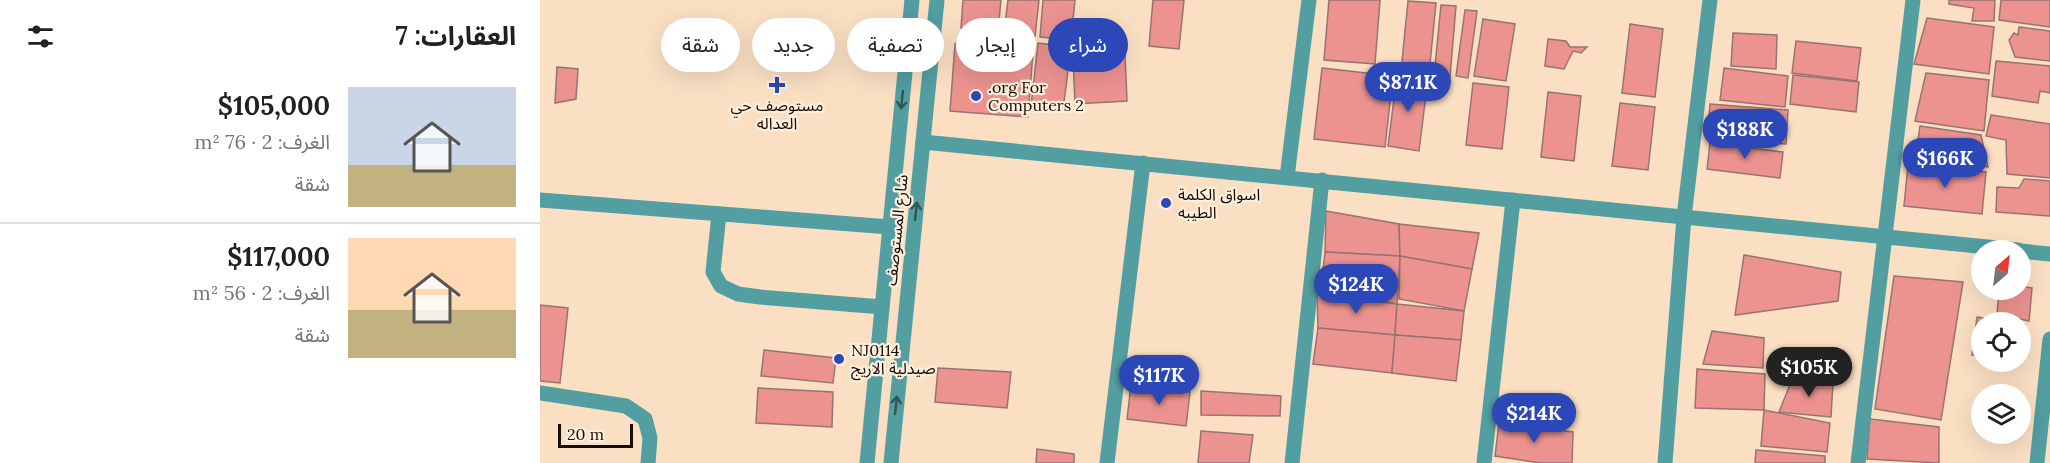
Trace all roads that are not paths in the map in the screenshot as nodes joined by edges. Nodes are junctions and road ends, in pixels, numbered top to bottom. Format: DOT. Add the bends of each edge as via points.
graph roads {
  1 [pos="912,0"];
  2 [pos="937,0"];
  3 [pos="1309,0"];
  4 [pos="1696,0"];
  5 [pos="1710,0"];
  6 [pos="1913,0"];
  7 [pos="923,142"];
  8 [pos="1143,163"];
  9 [pos="1287,177"];
  10 [pos="1322,180"];
  11 [pos="540,200"];
  12 [pos="1513,200"];
  13 [pos="719,214"];
  14 [pos="1684,217"];
  15 [pos="890,227"];
  16 [pos="1885,237"];
  17 [pos="1971,246"];
  18 [pos="2031,252"];
  19 [pos="2050,254"];
  20 [pos="882,307"];
  21 [pos="2050,339"];
  22 [pos="540,393"];
  23 [pos="648,463"];
  24 [pos="867,463"];
  25 [pos="891,463"];
  26 [pos="1107,463"];
  27 [pos="1292,463"];
  28 [pos="1484,463"];
  29 [pos="1665,463"];
  30 [pos="1858,463"];
  31 [pos="2037,463"];
  1 -- 15 [label="street, شارع المستوصف, one-way"];
  2 -- 7 [label="street, شارع المستوصف"];
  3 -- 9 [label="street"];
  4 -- 5 [label="street"];
  5 -- 14 [label="street"];
  6 -- 16 [label="street"];
  7 -- 8 [label="street"];
  25 -- 7 [label="street, شارع المستوصف, one-way"];
  8 -- 9 [label="street"];
  8 -- 26 [label="street"];
  9 -- 10 [label="street"];
  10 -- 12 [label="street"];
  10 -- 27 [label="street"];
  11 -- 13 [label="street"];
  12 -- 14 [label="street"];
  12 -- 28 [label="street"];
  13 -- 15 [label="street"];
  13 -- 20 [label="street" via="713,272 721,285 738,294"];
  14 -- 16 [label="street"];
  14 -- 29 [label="street"];
  15 -- 20 [label="street, شارع المستوصف"];
  16 -- 17 [label="street"];
  16 -- 30 [label="street"];
  18 -- 19 [label="street"];
  20 -- 24 [label="street, شارع المستوصف"];
  21 -- 31 [label="street"];
  22 -- 23 [label="street" via="626,406 645,419 650,438"];
}
